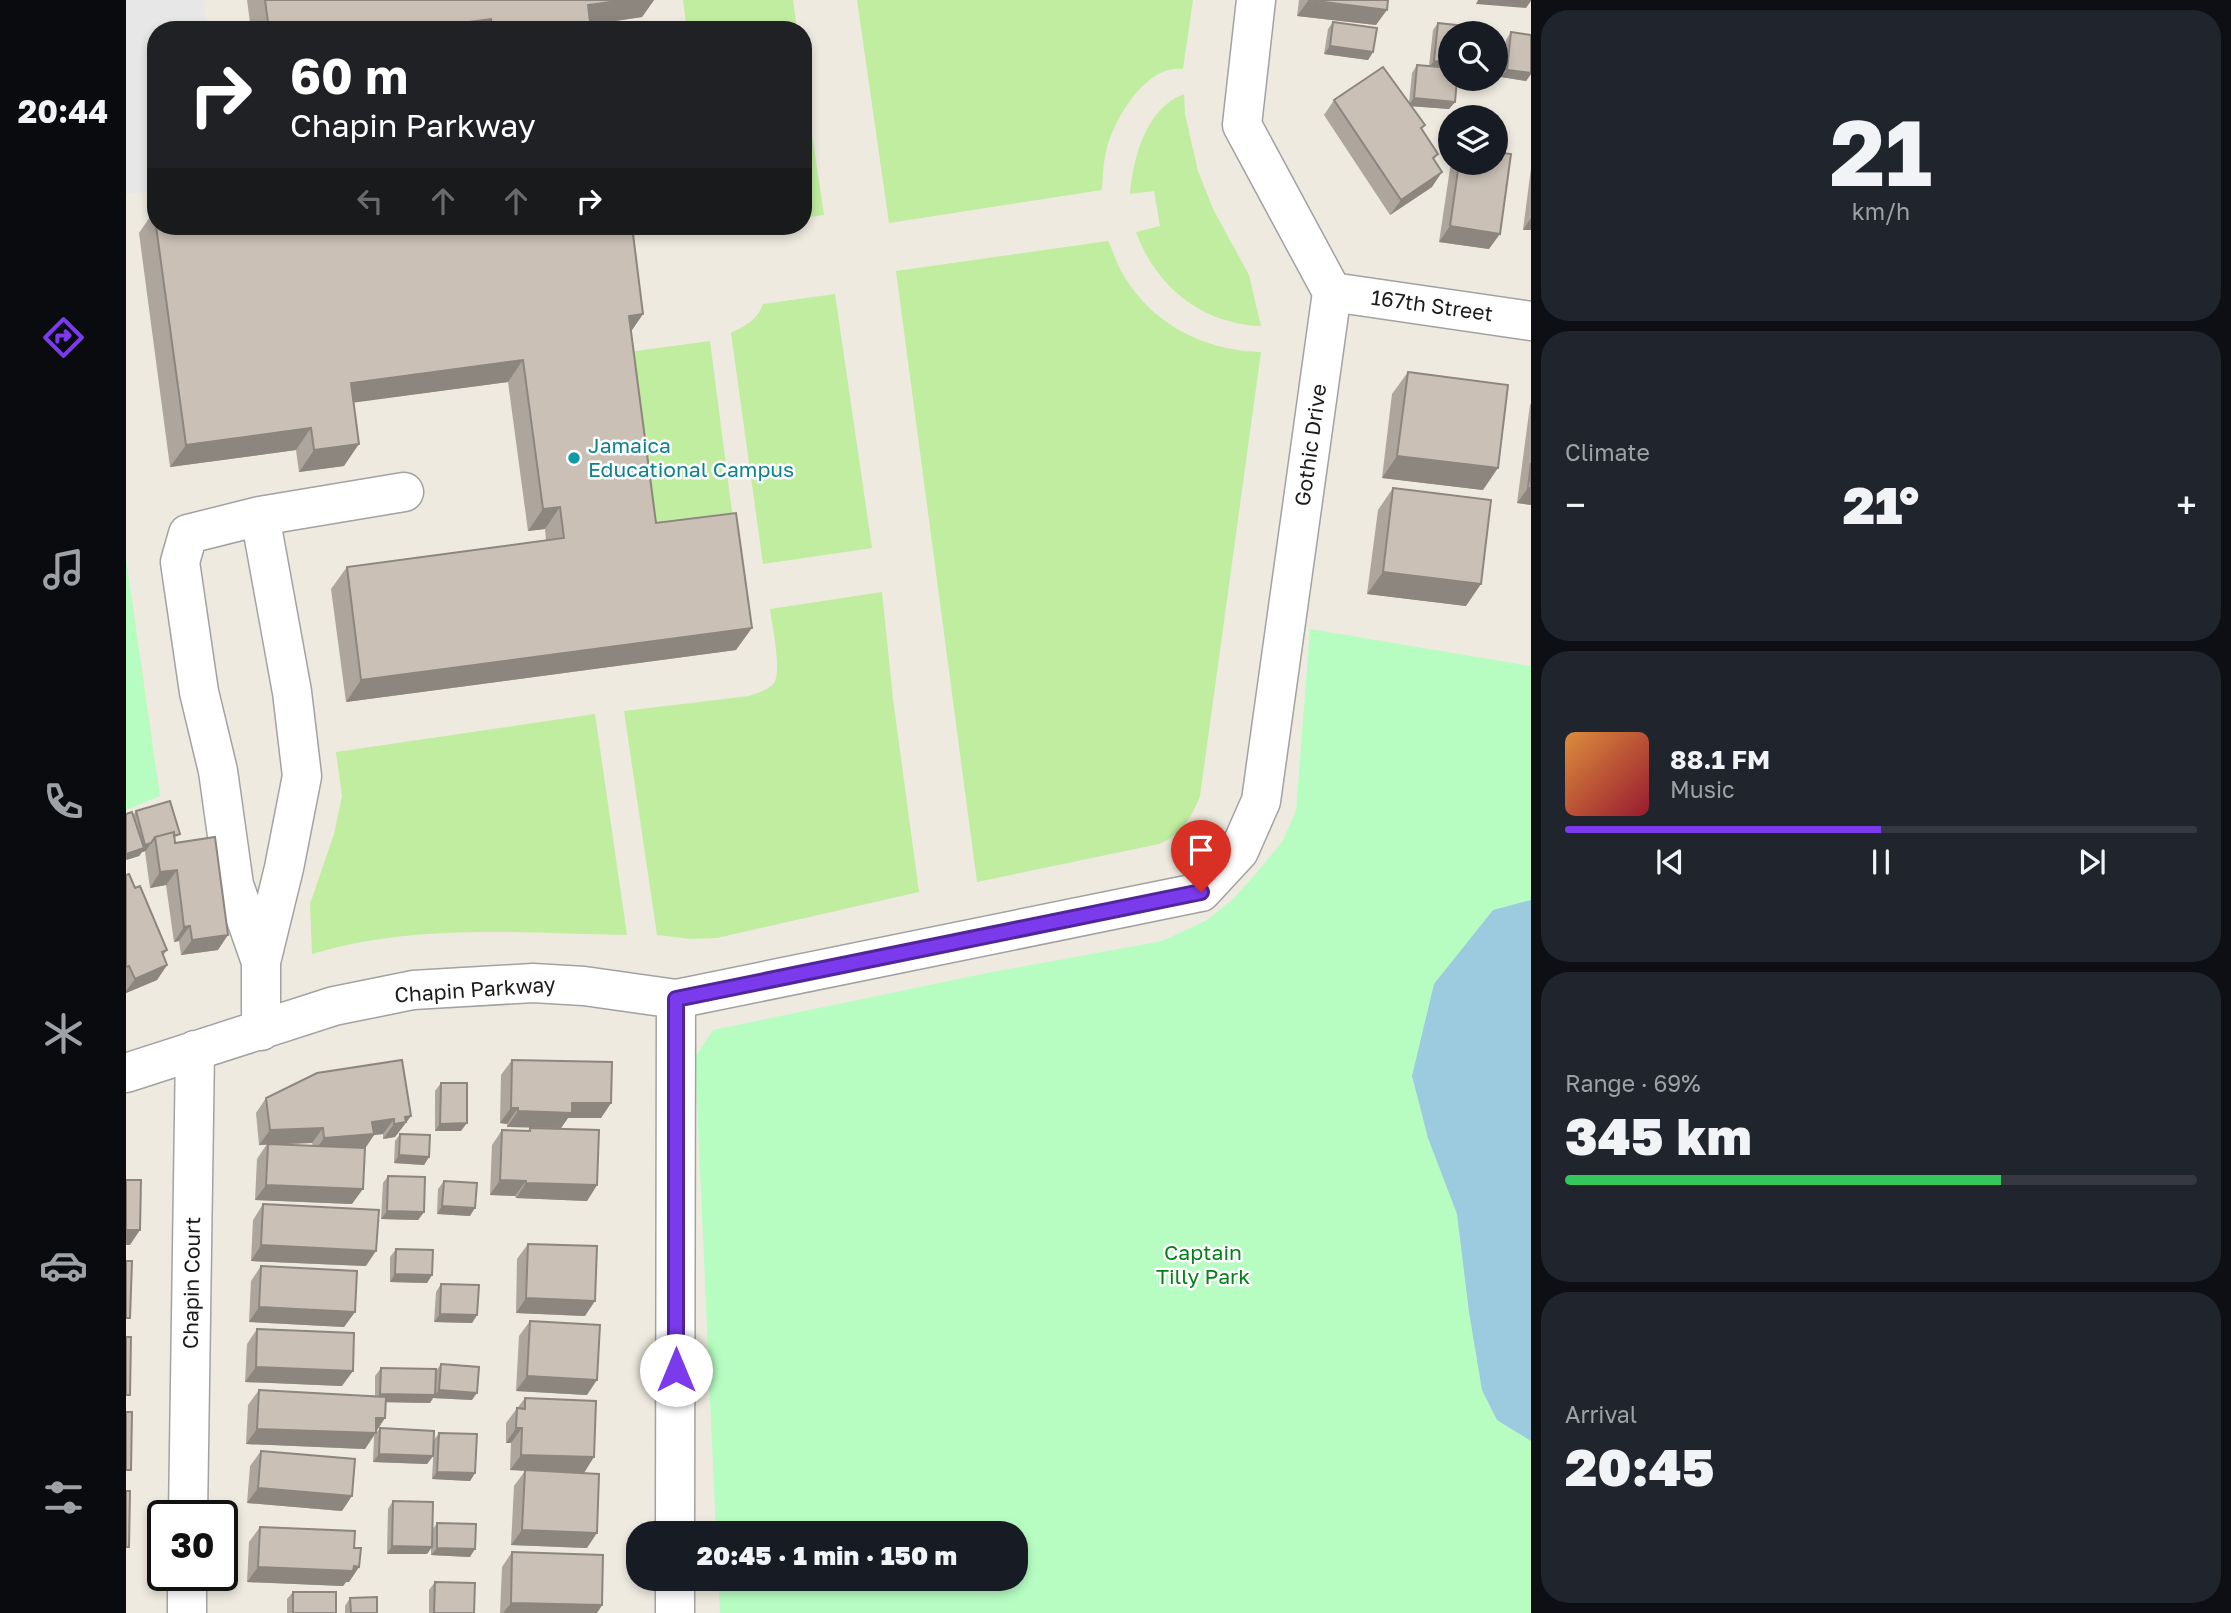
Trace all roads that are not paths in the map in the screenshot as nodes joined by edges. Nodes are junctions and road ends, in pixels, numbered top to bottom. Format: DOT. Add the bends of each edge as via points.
graph roads {
  1 [pos="1256,0"];
  2 [pos="1332,292"];
  3 [pos="1531,321"];
  4 [pos="404,492"];
  5 [pos="260,516"];
  6 [pos="1201,892"];
  7 [pos="261,962"];
  8 [pos="676,999"];
  9 [pos="261,1031"];
  10 [pos="195,1050"];
  11 [pos="126,1073"];
  12 [pos="188,1500"];
  13 [pos="676,1521"];
  14 [pos="187,1591"];
  15 [pos="676,1591"];
  16 [pos="187,1613"];
  17 [pos="676,1613"];
  1 -- 2 [label="street" via="1242,125"];
  2 -- 3 [label="street, 167th Street"];
  2 -- 6 [label="street, Gothic Drive" via="1261,801 1239,851"];
  4 -- 5 [label="street"];
  5 -- 7 [label="street" via="292,692 302,776"];
  5 -- 7 [label="street" via="187,534 180,562 234,885"];
  6 -- 8 [label="street, Chapin Parkway"];
  7 -- 9 [label="street"];
  8 -- 9 [label="street, Chapin Parkway" via="533,982 413,990 334,1006"];
  8 -- 13 [label="street"];
  9 -- 10 [label="street, Chapin Parkway"];
  10 -- 11 [label="street, Chapin Parkway"];
  10 -- 12 [label="street, Chapin Court"];
  14 -- 16 [label="street"];
  15 -- 17 [label="street"];
}
